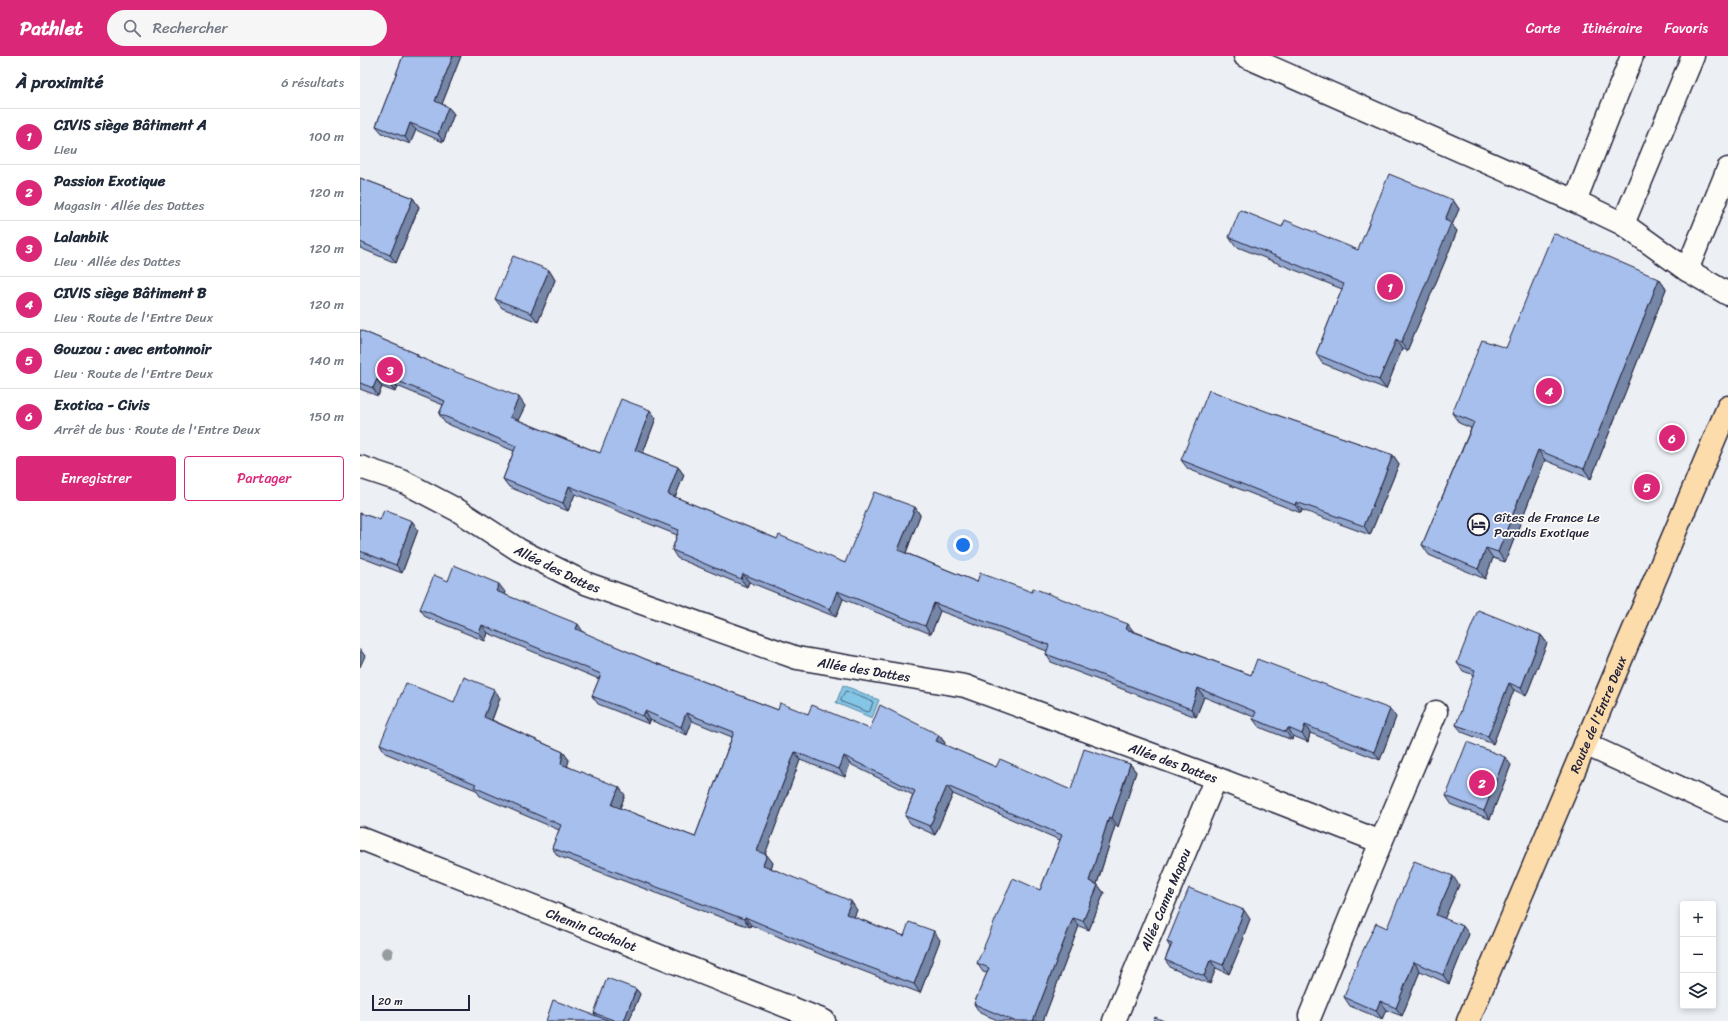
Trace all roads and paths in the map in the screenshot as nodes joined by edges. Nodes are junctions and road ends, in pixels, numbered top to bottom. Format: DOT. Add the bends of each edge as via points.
graph roads {
  1 [pos="1246,56"];
  2 [pos="1632,56"];
  3 [pos="1693,56"];
  4 [pos="1728,169"];
  5 [pos="1575,201"];
  6 [pos="1623,224"];
  7 [pos="1687,270"];
  8 [pos="1728,294"];
  9 [pos="1728,407"];
  10 [pos="360,467"];
  11 [pos="1436,712"];
  12 [pos="1585,744"];
  13 [pos="1216,778"];
  14 [pos="1728,810"];
  15 [pos="360,838"];
  16 [pos="1381,842"];
  17 [pos="1310,1016"];
  18 [pos="824,1021"];
  19 [pos="1114,1021"];
  20 [pos="1468,1021"];
  1 -- 5 [label="street"];
  2 -- 5 [label="street"];
  3 -- 6 [label="street"];
  4 -- 7 [label="street"];
  5 -- 6 [label="street"];
  6 -- 7 [label="street"];
  7 -- 8 [label="street"];
  9 -- 12 [label="main road, Route de l'Entre Deux"];
  10 -- 13 [label="street, Allée des Dattes" via="402,481 459,511 519,550 585,583 797,658 966,686"];
  11 -- 16 [label="street"];
  12 -- 14 [label="street"];
  12 -- 20 [label="main road, Route de l'Entre Deux"];
  13 -- 16 [label="street, Allée des Dattes"];
  13 -- 19 [label="street, Allée Canne Mapou"];
  15 -- 18 [label="street, Chemin Cachalot"];
  16 -- 17 [label="street"];
}
